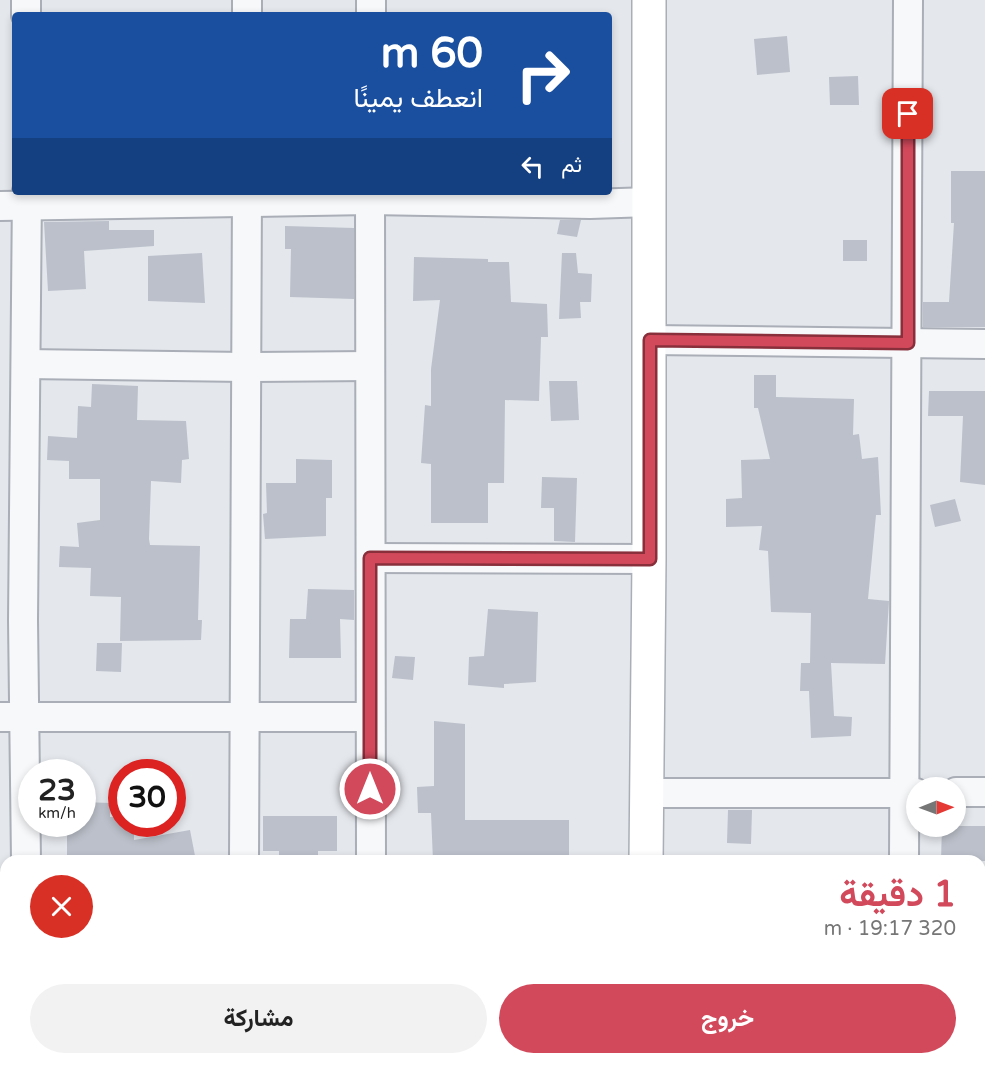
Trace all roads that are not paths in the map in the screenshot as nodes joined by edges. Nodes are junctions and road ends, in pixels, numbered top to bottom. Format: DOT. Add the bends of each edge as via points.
graph roads {
  1 [pos="649,0"];
  2 [pos="908,0"];
  3 [pos="370,196"];
  4 [pos="247,197"];
  5 [pos="18,201"];
  6 [pos="650,202"];
  7 [pos="650,340"];
  8 [pos="908,343"];
  9 [pos="985,344"];
  10 [pos="26,363"];
  11 [pos="370,366"];
  12 [pos="245,367"];
  13 [pos="13,438"];
  14 [pos="370,558"];
  15 [pos="650,559"];
  16 [pos="13,717"];
  17 [pos="244,717"];
  18 [pos="370,717"];
  19 [pos="910,777"];
  20 [pos="966,792"];
  21 [pos="985,792"];
  22 [pos="646,793"];
  23 [pos="906,793"];
  24 [pos="906,837"];
  25 [pos="25,855"];
  26 [pos="244,855"];
  27 [pos="371,855"];
  28 [pos="646,855"];
  29 [pos="905,855"];
  1 -- 6 [label="main road"];
  2 -- 8 [label="street"];
  3 -- 4 [label="street"];
  3 -- 6 [label="street" via="590,204"];
  3 -- 11 [label="street"];
  4 -- 5 [label="street"];
  4 -- 12 [label="street"];
  5 -- 10 [label="street"];
  6 -- 7 [label="main road"];
  7 -- 8 [label="street"];
  7 -- 15 [label="main road"];
  8 -- 9 [label="street"];
  8 -- 19 [label="street"];
  10 -- 12 [label="street"];
  10 -- 13 [label="street"];
  11 -- 12 [label="street"];
  11 -- 14 [label="street"];
  12 -- 17 [label="street"];
  13 -- 16 [label="street" via="23,620"];
  14 -- 15 [label="street"];
  14 -- 18 [label="street"];
  15 -- 22 [label="main road"];
  16 -- 17 [label="street"];
  16 -- 25 [label="street"];
  17 -- 18 [label="street"];
  17 -- 26 [label="street"];
  18 -- 27 [label="street"];
  20 -- 21 [label="street"];
  22 -- 23 [label="street"];
  22 -- 28 [label="main road"];
  24 -- 29 [label="street"];
}
